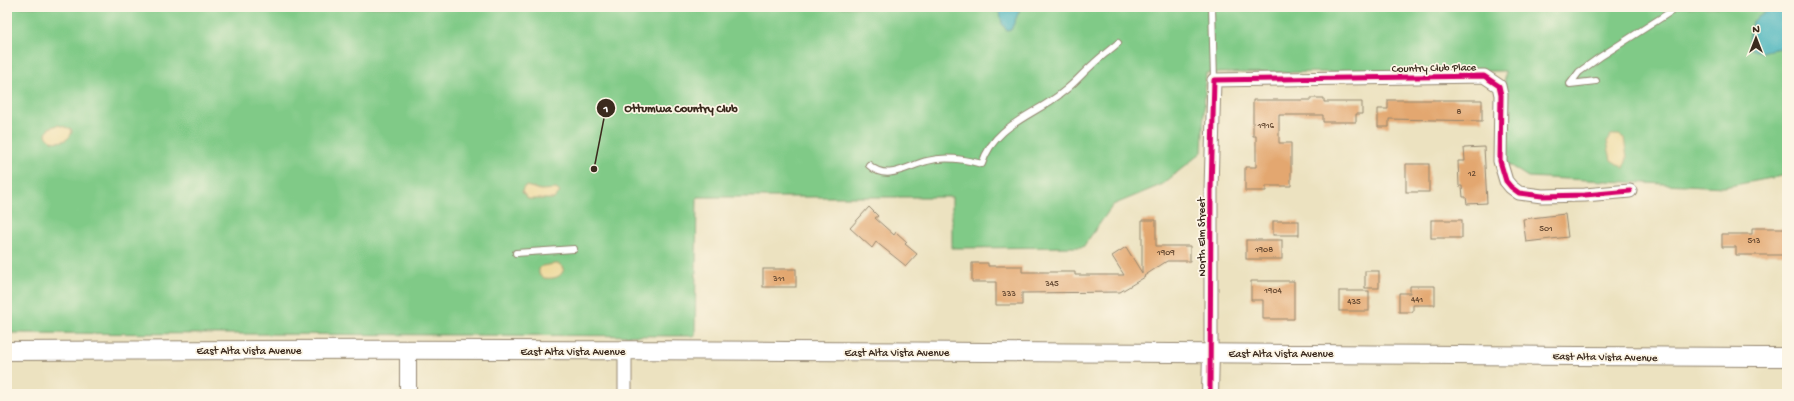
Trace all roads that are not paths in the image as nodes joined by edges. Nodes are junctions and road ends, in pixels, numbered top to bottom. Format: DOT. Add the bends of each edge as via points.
graph roads {
  1 [pos="1212,7"];
  2 [pos="1678,7"];
  3 [pos="1118,43"];
  4 [pos="1214,80"];
  5 [pos="1596,81"];
  6 [pos="869,165"];
  7 [pos="1630,191"];
  8 [pos="574,248"];
  9 [pos="516,253"];
  10 [pos="408,350"];
  11 [pos="7,351"];
  12 [pos="625,351"];
  13 [pos="1211,353"];
  14 [pos="1787,357"];
  15 [pos="408,394"];
  16 [pos="625,394"];
  17 [pos="1210,394"];
  1 -- 4 [label="lane"];
  2 -- 5 [label="lane" via="1600,57 1579,72 1570,84"];
  3 -- 6 [label="lane" via="1062,94 1016,121 997,139 982,164 964,159 927,161 888,174"];
  4 -- 7 [label="street, Country Club Place" via="1484,76 1499,86 1500,161 1506,181 1511,187 1519,193 1542,196"];
  4 -- 13 [label="street, North Elm Street"];
  8 -- 9 [label="lane"];
  10 -- 11 [label="main road, East Alta Vista Avenue"];
  10 -- 12 [label="main road, East Alta Vista Avenue"];
  10 -- 15 [label="street"];
  12 -- 13 [label="main road, East Alta Vista Avenue"];
  12 -- 16 [label="street"];
  13 -- 14 [label="main road, East Alta Vista Avenue"];
  13 -- 17 [label="street, North Elm Street"];
}
